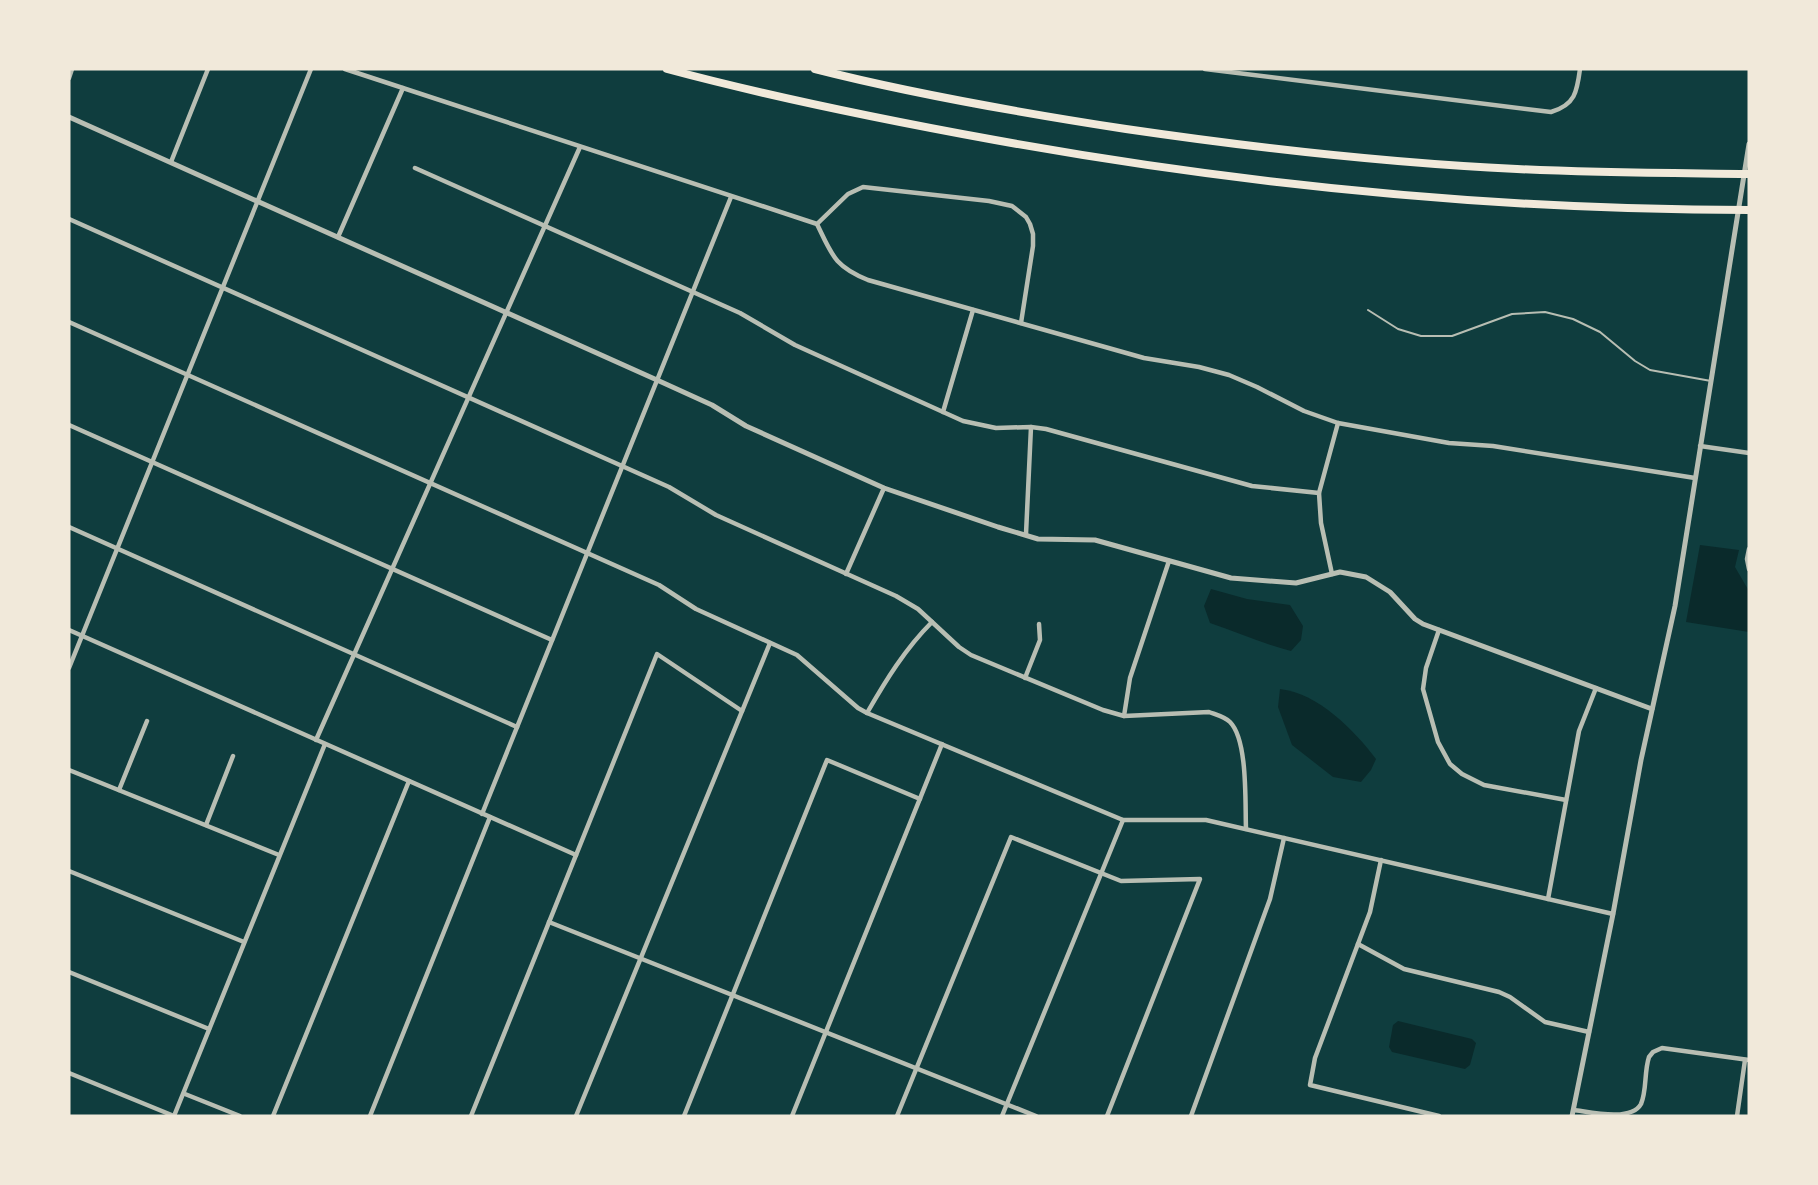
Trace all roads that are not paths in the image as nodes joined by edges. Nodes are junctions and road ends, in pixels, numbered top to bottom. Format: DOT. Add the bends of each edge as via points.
graph roads {
  1 [pos="72,69"];
  2 [pos="208,69"];
  3 [pos="311,69"];
  4 [pos="345,69"];
  5 [pos="667,69"];
  6 [pos="815,69"];
  7 [pos="1205,69"];
  8 [pos="1580,69"];
  9 [pos="69,78"];
  10 [pos="404,88"];
  11 [pos="69,117"];
  12 [pos="1749,144"];
  13 [pos="580,147"];
  14 [pos="171,162"];
  15 [pos="415,168"];
  16 [pos="1749,174"];
  17 [pos="731,197"];
  18 [pos="258,201"];
  19 [pos="1749,210"];
  20 [pos="69,219"];
  21 [pos="817,224"];
  22 [pos="545,227"];
  23 [pos="338,237"];
  24 [pos="223,288"];
  25 [pos="693,292"];
  26 [pos="973,310"];
  27 [pos="1368,310"];
  28 [pos="507,312"];
  29 [pos="69,322"];
  30 [pos="1021,323"];
  31 [pos="187,375"];
  32 [pos="657,380"];
  33 [pos="1711,381"];
  34 [pos="469,398"];
  35 [pos="943,412"];
  36 [pos="1338,423"];
  37 [pos="69,425"];
  38 [pos="1031,427"];
  39 [pos="1700,446"];
  40 [pos="1749,453"];
  41 [pos="152,462"];
  42 [pos="622,466"];
  43 [pos="1695,478"];
  44 [pos="431,483"];
  45 [pos="884,488"];
  46 [pos="1319,493"];
  47 [pos="69,527"];
  48 [pos="1026,534"];
  49 [pos="117,549"];
  50 [pos="1749,549"];
  51 [pos="587,554"];
  52 [pos="1169,561"];
  53 [pos="392,569"];
  54 [pos="1749,569"];
  55 [pos="846,574"];
  56 [pos="1332,574"];
  57 [pos="932,622"];
  58 [pos="1038,624"];
  59 [pos="69,630"];
  60 [pos="1439,630"];
  61 [pos="82,636"];
  62 [pos="552,640"];
  63 [pos="770,643"];
  64 [pos="354,654"];
  65 [pos="69,668"];
  66 [pos="1025,678"];
  67 [pos="1596,688"];
  68 [pos="1652,709"];
  69 [pos="742,711"];
  70 [pos="867,713"];
  71 [pos="1124,716"];
  72 [pos="147,721"];
  73 [pos="517,727"];
  74 [pos="316,740"];
  75 [pos="325,744"];
  76 [pos="942,744"];
  77 [pos="233,756"];
  78 [pos="69,770"];
  79 [pos="409,781"];
  80 [pos="119,790"];
  81 [pos="920,799"];
  82 [pos="1566,800"];
  83 [pos="482,814"];
  84 [pos="490,817"];
  85 [pos="1123,820"];
  86 [pos="206,825"];
  87 [pos="1246,829"];
  88 [pos="1284,838"];
  89 [pos="279,855"];
  90 [pos="576,855"];
  91 [pos="1381,860"];
  92 [pos="69,871"];
  93 [pos="1101,873"];
  94 [pos="1548,899"];
  95 [pos="1613,914"];
  96 [pos="549,921"];
  97 [pos="244,942"];
  98 [pos="1358,944"];
  99 [pos="640,958"];
  100 [pos="69,972"];
  101 [pos="733,995"];
  102 [pos="209,1029"];
  103 [pos="826,1032"];
  104 [pos="1589,1032"];
  105 [pos="1747,1060"];
  106 [pos="916,1068"];
  107 [pos="69,1073"];
  108 [pos="185,1094"];
  109 [pos="1007,1104"];
  110 [pos="1573,1113"];
  111 [pos="174,1116"];
  112 [pos="240,1116"];
  113 [pos="273,1116"];
  114 [pos="370,1116"];
  115 [pos="471,1116"];
  116 [pos="576,1116"];
  117 [pos="684,1116"];
  118 [pos="792,1116"];
  119 [pos="897,1116"];
  120 [pos="1002,1116"];
  121 [pos="1036,1116"];
  122 [pos="1107,1116"];
  123 [pos="1191,1116"];
  124 [pos="1439,1116"];
  125 [pos="1737,1116"];
  1 -- 9 [label="street"];
  2 -- 14 [label="street"];
  3 -- 18 [label="street"];
  4 -- 10 [label="street"];
  5 -- 19 [label="highway" via="920,127 1161,168 1442,198"];
  6 -- 16 [label="highway" via="1043,116 1296,151 1515,169"];
  7 -- 8 [label="street" via="1551,112 1563,108 1575,95"];
  10 -- 13 [label="street"];
  10 -- 23 [label="street"];
  11 -- 14 [label="street"];
  12 -- 33 [label="street"];
  13 -- 17 [label="street"];
  13 -- 22 [label="street"];
  14 -- 18 [label="street"];
  15 -- 22 [label="street"];
  17 -- 21 [label="street"];
  17 -- 25 [label="street"];
  18 -- 23 [label="street"];
  18 -- 24 [label="street"];
  20 -- 24 [label="street"];
  21 -- 26 [label="street" via="834,258 850,273"];
  21 -- 30 [label="street" via="848,194 863,187 1012,206 1026,217 1033,234"];
  22 -- 25 [label="street"];
  22 -- 28 [label="street"];
  23 -- 28 [label="street"];
  24 -- 31 [label="street"];
  24 -- 34 [label="street"];
  25 -- 32 [label="street"];
  25 -- 35 [label="street" via="740,313 795,345"];
  26 -- 30 [label="street"];
  26 -- 35 [label="street"];
  27 -- 33 [label="lane" via="1421,336 1452,336 1512,314 1545,312 1573,318 1600,332 1650,370"];
  28 -- 32 [label="street"];
  28 -- 34 [label="street"];
  29 -- 31 [label="street"];
  30 -- 36 [label="street" via="1144,358 1229,375"];
  31 -- 41 [label="street"];
  31 -- 44 [label="street"];
  32 -- 42 [label="street"];
  32 -- 45 [label="street" via="712,405 746,426"];
  33 -- 39 [label="street"];
  34 -- 42 [label="street"];
  34 -- 44 [label="street"];
  35 -- 38 [label="street" via="984,427"];
  36 -- 43 [label="street"];
  36 -- 46 [label="street"];
  37 -- 41 [label="street"];
  38 -- 46 [label="street" via="1252,486"];
  38 -- 48 [label="street"];
  39 -- 40 [label="street"];
  39 -- 43 [label="street"];
  41 -- 49 [label="street"];
  41 -- 53 [label="street"];
  42 -- 51 [label="street"];
  42 -- 55 [label="street" via="669,487 716,515"];
  43 -- 68 [label="street" via="1675,606"];
  44 -- 51 [label="street"];
  44 -- 53 [label="street"];
  45 -- 48 [label="street"];
  45 -- 55 [label="street"];
  46 -- 56 [label="street"];
  47 -- 49 [label="street"];
  48 -- 52 [label="street" via="1053,541 1095,540"];
  49 -- 61 [label="street"];
  49 -- 64 [label="street"];
  50 -- 54 [label="street"];
  51 -- 62 [label="street"];
  51 -- 63 [label="street" via="659,585 696,609"];
  52 -- 56 [label="street" via="1231,578 1281,583"];
  52 -- 71 [label="street" via="1130,678"];
  53 -- 62 [label="street"];
  53 -- 64 [label="street"];
  55 -- 57 [label="street" via="904,601"];
  56 -- 60 [label="street" via="1366,577 1390,592 1415,619"];
  57 -- 66 [label="street" via="971,655"];
  57 -- 70 [label="street" via="900,659"];
  58 -- 66 [label="street" via="1040,640"];
  59 -- 61 [label="street"];
  60 -- 67 [label="street"];
  60 -- 82 [label="street" via="1425,668 1423,688 1438,742 1450,764 1484,785"];
  61 -- 65 [label="street"];
  61 -- 74 [label="street"];
  62 -- 73 [label="street"];
  63 -- 69 [label="street"];
  63 -- 70 [label="street" via="797,655"];
  64 -- 73 [label="street"];
  64 -- 74 [label="street"];
  66 -- 71 [label="street"];
  67 -- 68 [label="street"];
  67 -- 82 [label="street" via="1579,731"];
  68 -- 95 [label="street"];
  69 -- 90 [label="street" via="657,654"];
  69 -- 99 [label="street"];
  70 -- 76 [label="street"];
  71 -- 87 [label="street" via="1209,712 1230,722 1242,746"];
  72 -- 80 [label="street"];
  73 -- 83 [label="street"];
  74 -- 75 [label="street"];
  75 -- 79 [label="street"];
  75 -- 89 [label="street"];
  76 -- 81 [label="street"];
  76 -- 85 [label="street"];
  77 -- 86 [label="street"];
  78 -- 80 [label="street"];
  79 -- 83 [label="street"];
  79 -- 113 [label="street"];
  80 -- 86 [label="street"];
  81 -- 101 [label="street" via="827,760"];
  81 -- 103 [label="street"];
  82 -- 94 [label="street"];
  83 -- 84 [label="street"];
  84 -- 90 [label="street"];
  84 -- 114 [label="street"];
  85 -- 87 [label="street" via="1206,820"];
  85 -- 93 [label="street"];
  86 -- 89 [label="street"];
  87 -- 88 [label="street"];
  88 -- 91 [label="street"];
  88 -- 123 [label="street" via="1270,899"];
  89 -- 97 [label="street"];
  90 -- 96 [label="street"];
  91 -- 94 [label="street"];
  91 -- 98 [label="street" via="1370,912"];
  92 -- 97 [label="street"];
  93 -- 106 [label="street" via="1011,837"];
  93 -- 109 [label="street"];
  93 -- 122 [label="street" via="1121,881 1200,879"];
  94 -- 95 [label="street"];
  95 -- 104 [label="street"];
  96 -- 99 [label="street"];
  96 -- 115 [label="street"];
  97 -- 102 [label="street"];
  98 -- 104 [label="street" via="1404,969 1499,992 1545,1022"];
  98 -- 124 [label="street" via="1315,1058 1310,1085"];
  99 -- 101 [label="street"];
  99 -- 116 [label="street"];
  100 -- 102 [label="street"];
  101 -- 103 [label="street"];
  101 -- 117 [label="street"];
  102 -- 108 [label="street"];
  103 -- 106 [label="street"];
  103 -- 118 [label="street"];
  104 -- 110 [label="street"];
  105 -- 110 [label="street" via="1662,1048 1649,1057 1641,1103 1636,1109 1614,1115"];
  105 -- 125 [label="street"];
  106 -- 109 [label="street"];
  106 -- 119 [label="street"];
  107 -- 111 [label="street"];
  108 -- 111 [label="street"];
  108 -- 112 [label="street"];
  109 -- 120 [label="street"];
  109 -- 121 [label="street"];
}
